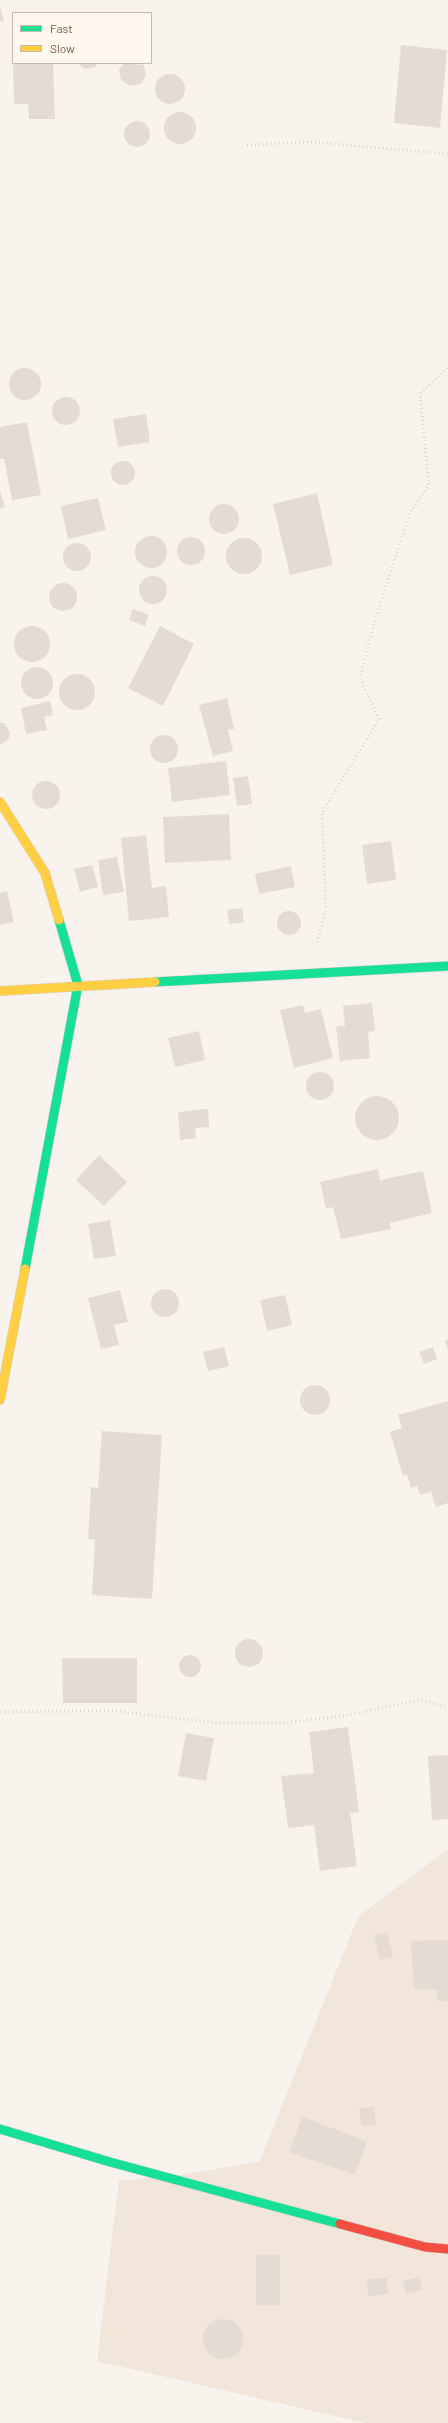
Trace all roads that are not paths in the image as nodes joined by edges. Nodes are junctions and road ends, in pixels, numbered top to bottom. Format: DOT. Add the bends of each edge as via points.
graph roads {
  1 [pos="0,802"];
  2 [pos="448,966"];
  3 [pos="78,985"];
  4 [pos="0,991"];
  5 [pos="0,1400"];
  6 [pos="0,2130"];
  7 [pos="448,2249"];
  1 -- 3 [label="street" via="45,873"];
  2 -- 3 [label="street"];
  3 -- 4 [label="street"];
  3 -- 5 [label="street"];
  6 -- 7 [label="street" via="425,2247"];
}
